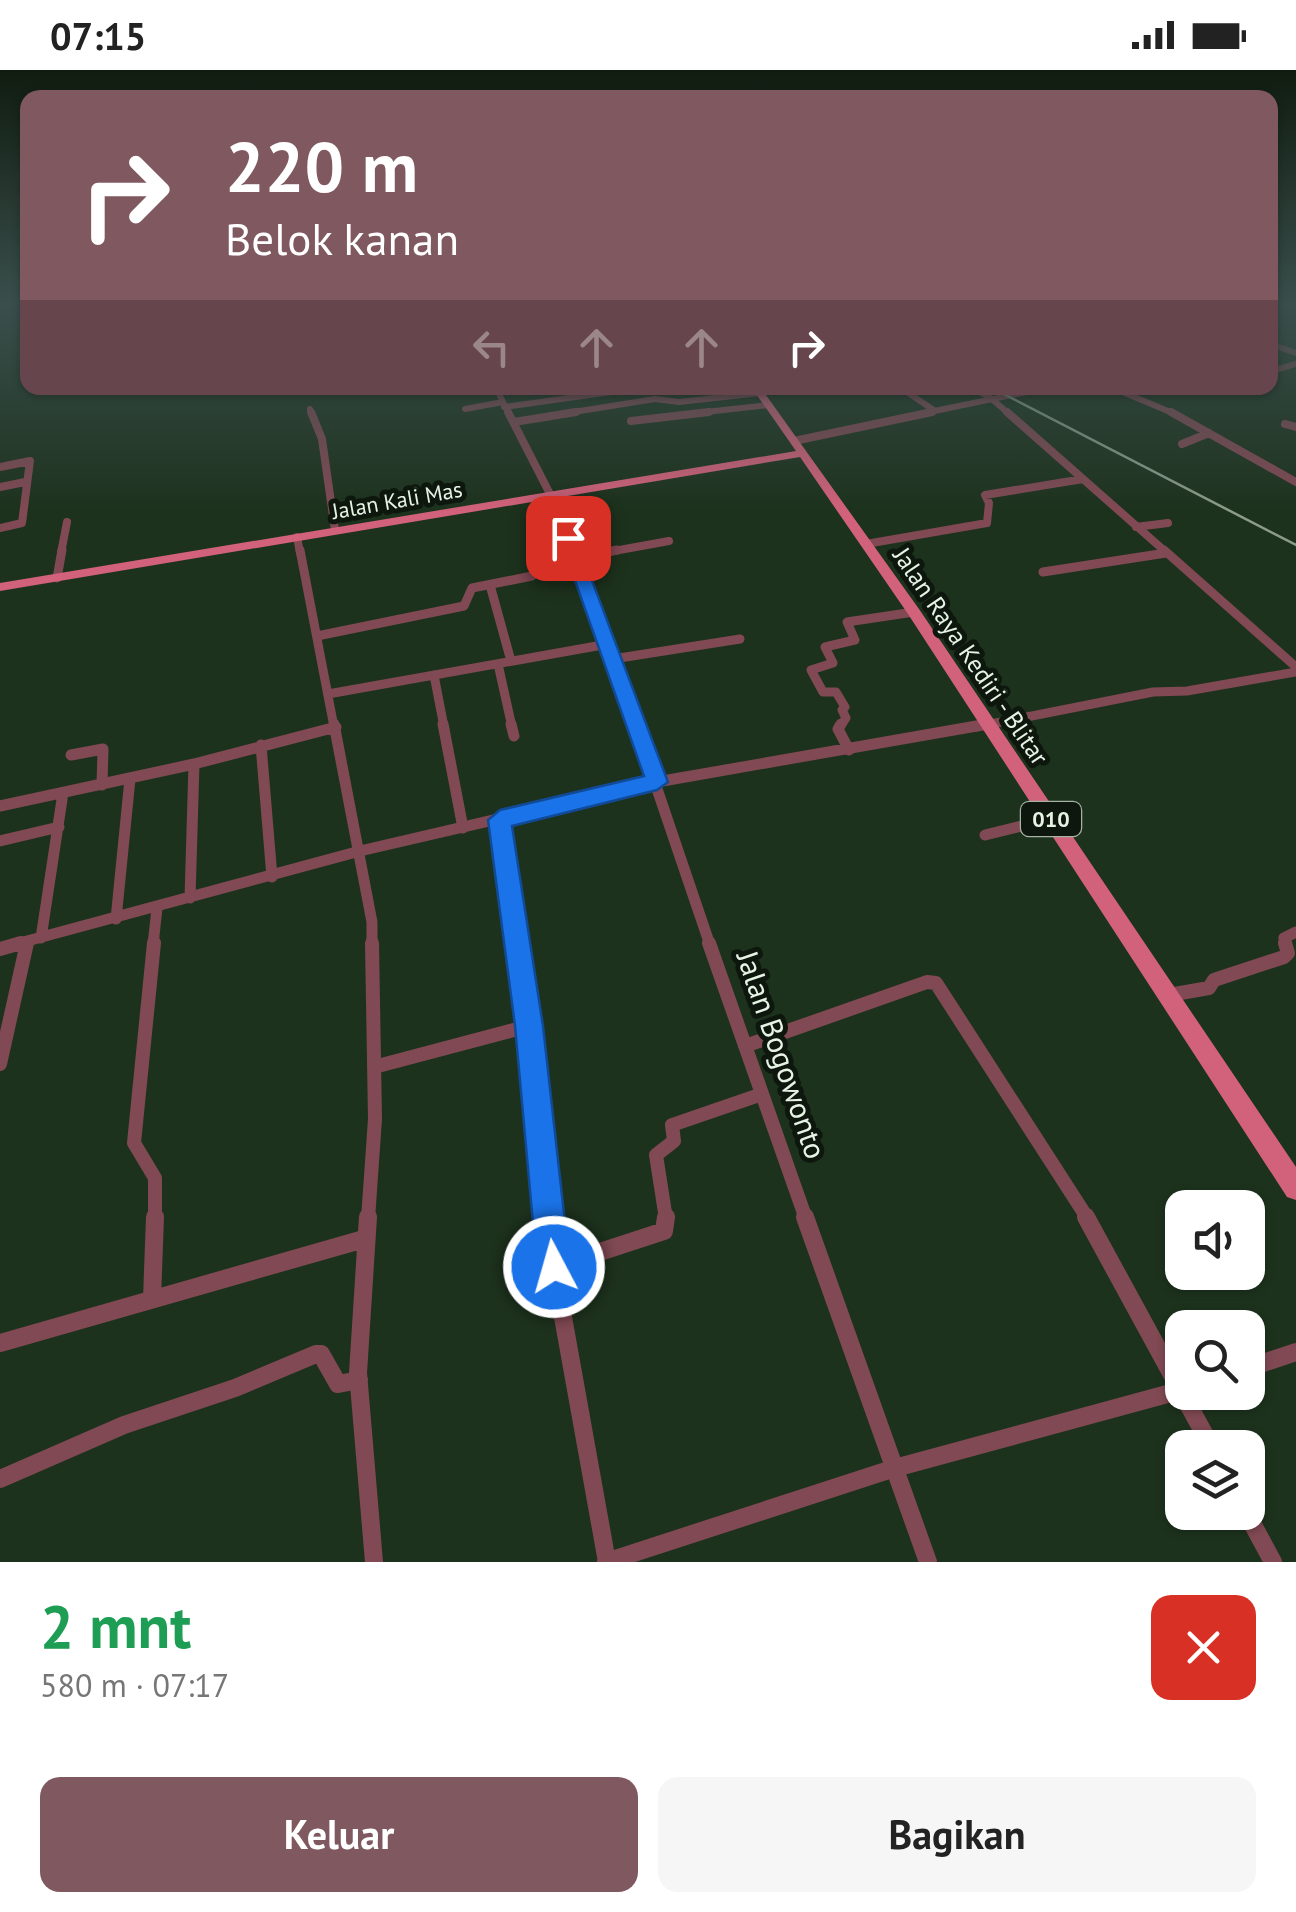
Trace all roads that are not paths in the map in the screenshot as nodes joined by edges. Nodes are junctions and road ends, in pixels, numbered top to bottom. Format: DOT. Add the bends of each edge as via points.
graph roads {
  1 [pos="500,395"];
  2 [pos="580,395"];
  3 [pos="725,395"];
  4 [pos="762,395"];
  5 [pos="910,395"];
  6 [pos="985,395"];
  7 [pos="1012,395"];
  8 [pos="1128,395"];
  9 [pos="992,399"];
  10 [pos="504,404"];
  11 [pos="769,405"];
  12 [pos="465,408"];
  13 [pos="310,409"];
  14 [pos="935,412"];
  15 [pos="631,421"];
  16 [pos="514,422"];
  17 [pos="1285,424"];
  18 [pos="1296,427"];
  19 [pos="1208,433"];
  20 [pos="1182,444"];
  21 [pos="798,447"];
  22 [pos="32,450"];
  23 [pos="30,461"];
  24 [pos="0,467"];
  25 [pos="1083,479"];
  26 [pos="25,482"];
  27 [pos="1296,482"];
  28 [pos="0,487"];
  29 [pos="550,494"];
  30 [pos="67,522"];
  31 [pos="1168,523"];
  32 [pos="1136,527"];
  33 [pos="0,528"];
  34 [pos="335,530"];
  35 [pos="297,537"];
  36 [pos="669,540"];
  37 [pos="866,544"];
  38 [pos="1166,553"];
  39 [pos="577,559"];
  40 [pos="1042,572"];
  41 [pos="56,578"];
  42 [pos="490,585"];
  43 [pos="0,588"];
  44 [pos="914,612"];
  45 [pos="317,636"];
  46 [pos="740,639"];
  47 [pos="611,652"];
  48 [pos="511,661"];
  49 [pos="498,664"];
  50 [pos="1296,670"];
  51 [pos="434,675"];
  52 [pos="328,694"];
  53 [pos="987,726"];
  54 [pos="336,727"];
  55 [pos="514,736"];
  56 [pos="261,744"];
  57 [pos="848,750"];
  58 [pos="71,756"];
  59 [pos="194,764"];
  60 [pos="130,779"];
  61 [pos="657,782"];
  62 [pos="102,784"];
  63 [pos="62,793"];
  64 [pos="0,806"];
  65 [pos="1050,819"];
  66 [pos="500,820"];
  67 [pos="59,828"];
  68 [pos="463,828"];
  69 [pos="985,835"];
  70 [pos="0,841"];
  71 [pos="360,851"];
  72 [pos="272,876"];
  73 [pos="190,898"];
  74 [pos="156,908"];
  75 [pos="116,919"];
  76 [pos="1296,932"];
  77 [pos="34,940"];
  78 [pos="0,949"];
  79 [pos="1169,995"];
  80 [pos="529,1026"];
  81 [pos="745,1046"];
  82 [pos="0,1064"];
  83 [pos="374,1066"];
  84 [pos="762,1094"];
  85 [pos="1296,1188"];
  86 [pos="364,1239"];
  87 [pos="554,1267"];
  88 [pos="152,1299"];
  89 [pos="0,1343"];
  90 [pos="1296,1352"];
  91 [pos="1165,1359"];
  92 [pos="1265,1362"];
  93 [pos="359,1380"];
  94 [pos="1165,1395"];
  95 [pos="895,1468"];
  96 [pos="0,1479"];
  97 [pos="1256,1530"];
  98 [pos="374,1562"];
  99 [pos="607,1562"];
  100 [pos="928,1562"];
  101 [pos="1273,1562"];
  1 -- 10 [label="street, Jalan Bogowonto"];
  2 -- 10 [label="street"];
  3 -- 16 [label="street"];
  4 -- 11 [label="main road, Jalan Raya Kediri - Blitar"];
  5 -- 14 [label="street"];
  6 -- 9 [label="street"];
  7 -- 9 [label="street"];
  8 -- 19 [label="street"];
  9 -- 14 [label="street"];
  9 -- 25 [label="street"];
  10 -- 12 [label="street"];
  10 -- 16 [label="street, Jalan Bogowonto"];
  11 -- 15 [label="street"];
  11 -- 21 [label="main road, Jalan Raya Kediri - Blitar"];
  13 -- 34 [label="street" via="322,438"];
  14 -- 21 [label="street"];
  16 -- 29 [label="street, Jalan Bogowonto"];
  17 -- 18 [label="street"];
  19 -- 20 [label="street"];
  19 -- 27 [label="street"];
  21 -- 29 [label="main road, Jalan Kali Mas"];
  21 -- 37 [label="main road, Jalan Raya Kediri - Blitar / 010"];
  22 -- 23 [label="street"];
  23 -- 24 [label="street"];
  23 -- 26 [label="street"];
  25 -- 32 [label="street"];
  25 -- 37 [label="street" via="986,494 987,523"];
  26 -- 28 [label="street"];
  26 -- 33 [label="street" via="22,522"];
  29 -- 34 [label="main road, Jalan Kali Mas"];
  29 -- 39 [label="street, Jalan Bogowonto"];
  30 -- 41 [label="street"];
  31 -- 32 [label="street"];
  32 -- 38 [label="street"];
  34 -- 35 [label="main road, Jalan Kali Mas"];
  35 -- 41 [label="main road, Jalan Kali Mas"];
  35 -- 45 [label="street"];
  36 -- 39 [label="street"];
  37 -- 44 [label="main road, Jalan Raya Kediri - Blitar / 010"];
  38 -- 40 [label="street"];
  38 -- 50 [label="street"];
  39 -- 42 [label="street"];
  39 -- 47 [label="street, Jalan Bogowonto"];
  41 -- 43 [label="main road, Jalan Kali Mas"];
  42 -- 45 [label="street" via="472,588 464,606"];
  42 -- 48 [label="street"];
  44 -- 53 [label="main road, Jalan Raya Kediri - Blitar / 010"];
  44 -- 57 [label="street" via="847,622 855,640 824,647 833,663 810,670 823,692 836,692 845,707 838,729"];
  45 -- 52 [label="street"];
  46 -- 47 [label="street"];
  47 -- 48 [label="street"];
  47 -- 61 [label="street, Jalan Bogowonto"];
  48 -- 49 [label="street"];
  49 -- 51 [label="street"];
  49 -- 55 [label="street"];
  50 -- 53 [label="street"];
  51 -- 52 [label="street"];
  51 -- 68 [label="street"];
  52 -- 54 [label="street"];
  53 -- 57 [label="street"];
  53 -- 65 [label="main road, Jalan Raya Kediri - Blitar / 010"];
  54 -- 56 [label="street"];
  54 -- 71 [label="street"];
  56 -- 59 [label="street"];
  56 -- 72 [label="street"];
  57 -- 61 [label="street"];
  58 -- 62 [label="street" via="103,749"];
  59 -- 60 [label="street"];
  59 -- 73 [label="street"];
  60 -- 62 [label="street"];
  60 -- 75 [label="street"];
  61 -- 66 [label="street"];
  61 -- 81 [label="street, Jalan Bogowonto"];
  62 -- 63 [label="street"];
  63 -- 64 [label="street"];
  63 -- 67 [label="street"];
  65 -- 69 [label="street"];
  65 -- 79 [label="main road, Jalan Raya Kediri - Blitar / 010"];
  66 -- 68 [label="street"];
  66 -- 80 [label="street"];
  67 -- 70 [label="street"];
  67 -- 77 [label="street"];
  68 -- 71 [label="street"];
  71 -- 72 [label="street"];
  71 -- 83 [label="street" via="372,922"];
  72 -- 73 [label="street"];
  73 -- 74 [label="street"];
  74 -- 75 [label="street"];
  74 -- 88 [label="street" via="134,1142 155,1175"];
  75 -- 77 [label="street"];
  76 -- 79 [label="street" via="1284,938 1284,957 1214,980 1209,988"];
  77 -- 78 [label="street"];
  77 -- 82 [label="street"];
  79 -- 85 [label="main road, Jalan Raya Kediri - Blitar / 010"];
  80 -- 83 [label="street"];
  80 -- 87 [label="street"];
  81 -- 84 [label="street, Jalan Bogowonto"];
  81 -- 91 [label="street" via="936,983 1092,1226"];
  83 -- 86 [label="street"];
  84 -- 87 [label="street" via="672,1125 674,1141 656,1155 664,1231"];
  84 -- 95 [label="street, Jalan Bogowonto"];
  86 -- 88 [label="street"];
  86 -- 93 [label="street"];
  87 -- 99 [label="street"];
  88 -- 89 [label="street"];
  90 -- 92 [label="street"];
  93 -- 96 [label="street" via="338,1384 316,1354"];
  93 -- 98 [label="street"];
  94 -- 95 [label="street"];
  95 -- 99 [label="street"];
  95 -- 100 [label="street, Jalan Bogowonto"];
  97 -- 101 [label="street"];
}
